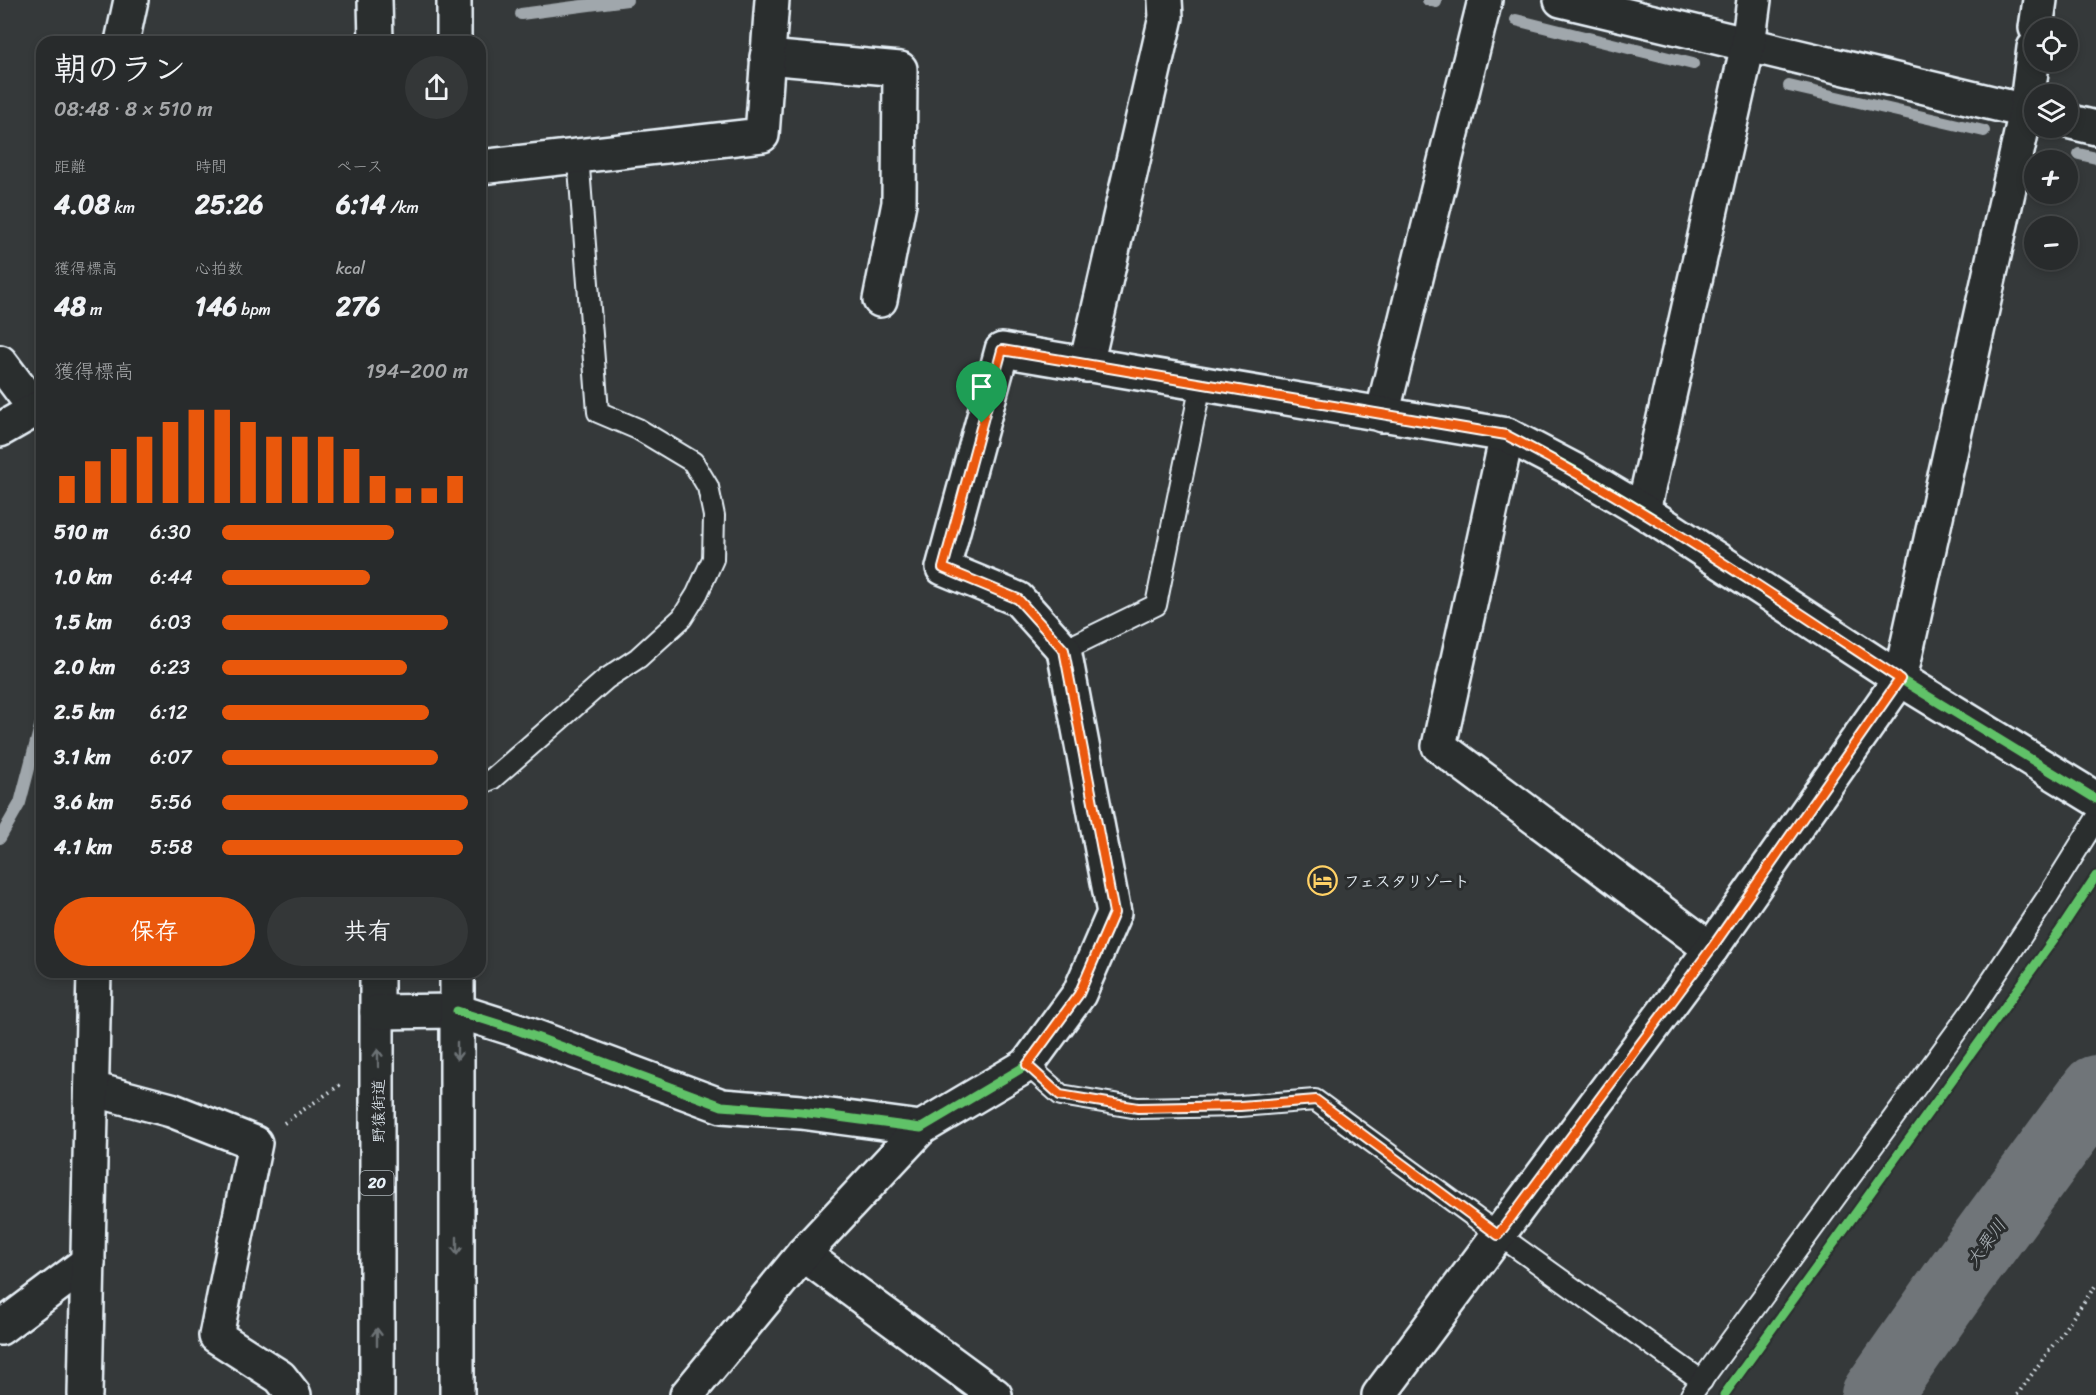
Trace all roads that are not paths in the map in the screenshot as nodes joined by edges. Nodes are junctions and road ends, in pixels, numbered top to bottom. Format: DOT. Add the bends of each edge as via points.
graph roads {
  1 [pos="131,0"];
  2 [pos="375,0"];
  3 [pos="454,0"];
  4 [pos="772,0"];
  5 [pos="1165,0"];
  6 [pos="1485,0"];
  7 [pos="1561,0"];
  8 [pos="1754,0"];
  9 [pos="2040,0"];
  10 [pos="2037,18"];
  11 [pos="123,36"];
  12 [pos="376,36"];
  13 [pos="454,36"];
  14 [pos="1748,45"];
  15 [pos="767,57"];
  16 [pos="2024,111"];
  17 [pos="2078,124"];
  18 [pos="2096,128"];
  19 [pos="2024,138"];
  20 [pos="578,155"];
  21 [pos="486,167"];
  22 [pos="880,300"];
  23 [pos="0,362"];
  24 [pos="1086,365"];
  25 [pos="1202,384"];
  26 [pos="36,404"];
  27 [pos="36,410"];
  28 [pos="1382,415"];
  29 [pos="0,430"];
  30 [pos="1506,435"];
  31 [pos="1643,511"];
  32 [pos="1064,650"];
  33 [pos="1900,679"];
  34 [pos="486,782"];
  35 [pos="2096,799"];
  36 [pos="2096,819"];
  37 [pos="1711,949"];
  38 [pos="94,978"];
  39 [pos="377,978"];
  40 [pos="457,978"];
  41 [pos="457,1011"];
  42 [pos="377,1012"];
  43 [pos="1027,1065"];
  44 [pos="92,1089"];
  45 [pos="921,1128"];
  46 [pos="1498,1235"];
  47 [pos="803,1254"];
  48 [pos="88,1262"];
  49 [pos="0,1329"];
  50 [pos="1696,1388"];
  51 [pos="86,1395"];
  52 [pos="294,1395"];
  53 [pos="377,1395"];
  54 [pos="457,1395"];
  55 [pos="687,1395"];
  56 [pos="995,1395"];
  57 [pos="1379,1395"];
  1 -- 11 [label="street"];
  2 -- 12 [label="street"];
  3 -- 13 [label="street"];
  4 -- 15 [label="street"];
  5 -- 24 [label="street" via="1167,17"];
  6 -- 28 [label="street"];
  7 -- 14 [label="street"];
  8 -- 14 [label="street"];
  9 -- 10 [label="street"];
  14 -- 16 [label="street"];
  14 -- 31 [label="street"];
  15 -- 20 [label="street" via="762,135"];
  15 -- 22 [label="street" via="900,69 899,204"];
  17 -- 18 [label="street"];
  19 -- 33 [label="street"];
  20 -- 21 [label="street"];
  20 -- 34 [label="lane" via="598,412 638,429 693,462 708,487 714,516 713,559 682,618"];
  23 -- 26 [label="street"];
  24 -- 25 [label="street"];
  24 -- 32 [label="street" via="1002,350 943,568 1018,599"];
  25 -- 28 [label="street"];
  25 -- 32 [label="lane" via="1156,605"];
  27 -- 29 [label="street"];
  28 -- 30 [label="street"];
  30 -- 31 [label="street"];
  30 -- 37 [label="street" via="1439,746"];
  31 -- 33 [label="street"];
  32 -- 43 [label="street" via="1114,913 1079,994"];
  33 -- 35 [label="street"];
  33 -- 37 [label="street"];
  36 -- 50 [label="lane" via="1976,1006"];
  37 -- 46 [label="street"];
  38 -- 44 [label="street"];
  39 -- 42 [label="street, 野猿街道 / 20"];
  40 -- 41 [label="street"];
  41 -- 42 [label="street"];
  41 -- 45 [label="street" via="722,1106"];
  41 -- 54 [label="street, one-way"];
  53 -- 42 [label="street, 野猿街道 / 20, one-way"];
  43 -- 45 [label="street"];
  43 -- 46 [label="lane" via="1060,1095 1138,1108 1316,1100"];
  44 -- 48 [label="street"];
  44 -- 52 [label="street" via="171,1110 255,1143 216,1336 280,1377"];
  45 -- 47 [label="street"];
  46 -- 50 [label="lane"];
  46 -- 57 [label="street"];
  47 -- 55 [label="street"];
  47 -- 56 [label="street"];
  48 -- 49 [label="street"];
  48 -- 51 [label="street"];
}
